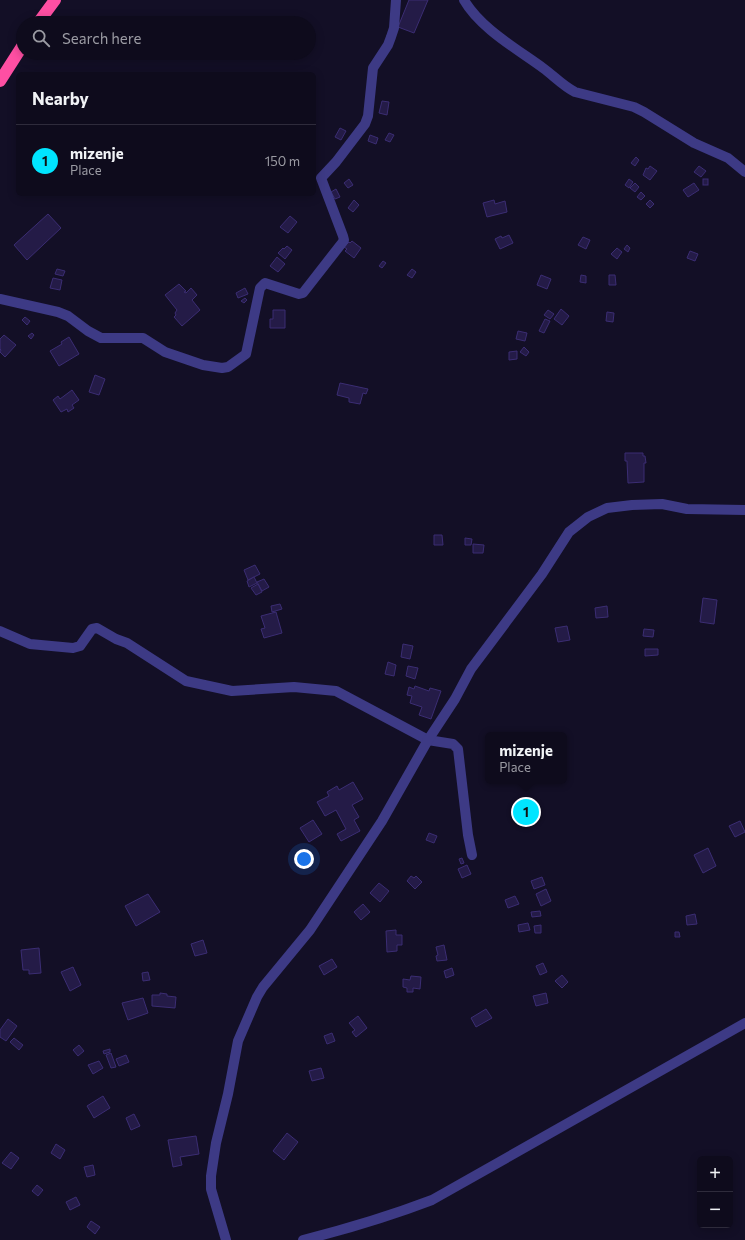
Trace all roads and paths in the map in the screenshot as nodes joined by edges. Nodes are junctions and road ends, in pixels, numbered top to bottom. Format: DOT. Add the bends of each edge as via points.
graph roads {
  1 [pos="55,0"];
  2 [pos="396,0"];
  3 [pos="464,0"];
  4 [pos="43,16"];
  5 [pos="16,56"];
  6 [pos="0,81"];
  7 [pos="745,172"];
  8 [pos="0,299"];
  9 [pos="745,510"];
  10 [pos="0,631"];
  11 [pos="428,740"];
  12 [pos="472,854"];
  13 [pos="745,1024"];
  14 [pos="226,1240"];
  15 [pos="303,1240"];
  1 -- 4 [label="highway"];
  2 -- 8 [label="street" via="391,37 373,68 365,124 336,162 320,178 344,240 303,293 262,285 246,354 228,367 203,365 165,352 143,338 101,338 58,312"];
  3 -- 7 [label="street" via="487,27 567,88 644,112 694,143 728,158"];
  5 -- 6 [label="highway"];
  9 -- 11 [label="street" via="687,509 662,504 632,505 607,508 578,523 567,534 542,574 471,669"];
  10 -- 11 [label="street" via="30,644 73,648 80,646 92,629 97,628 127,643 186,681 232,691 294,687 336,692"];
  11 -- 12 [label="street" via="453,744 458,749"];
  11 -- 14 [label="street" via="382,821 314,923 260,992 238,1041 211,1176"];
  13 -- 15 [label="street" via="432,1200 386,1217"];
}
